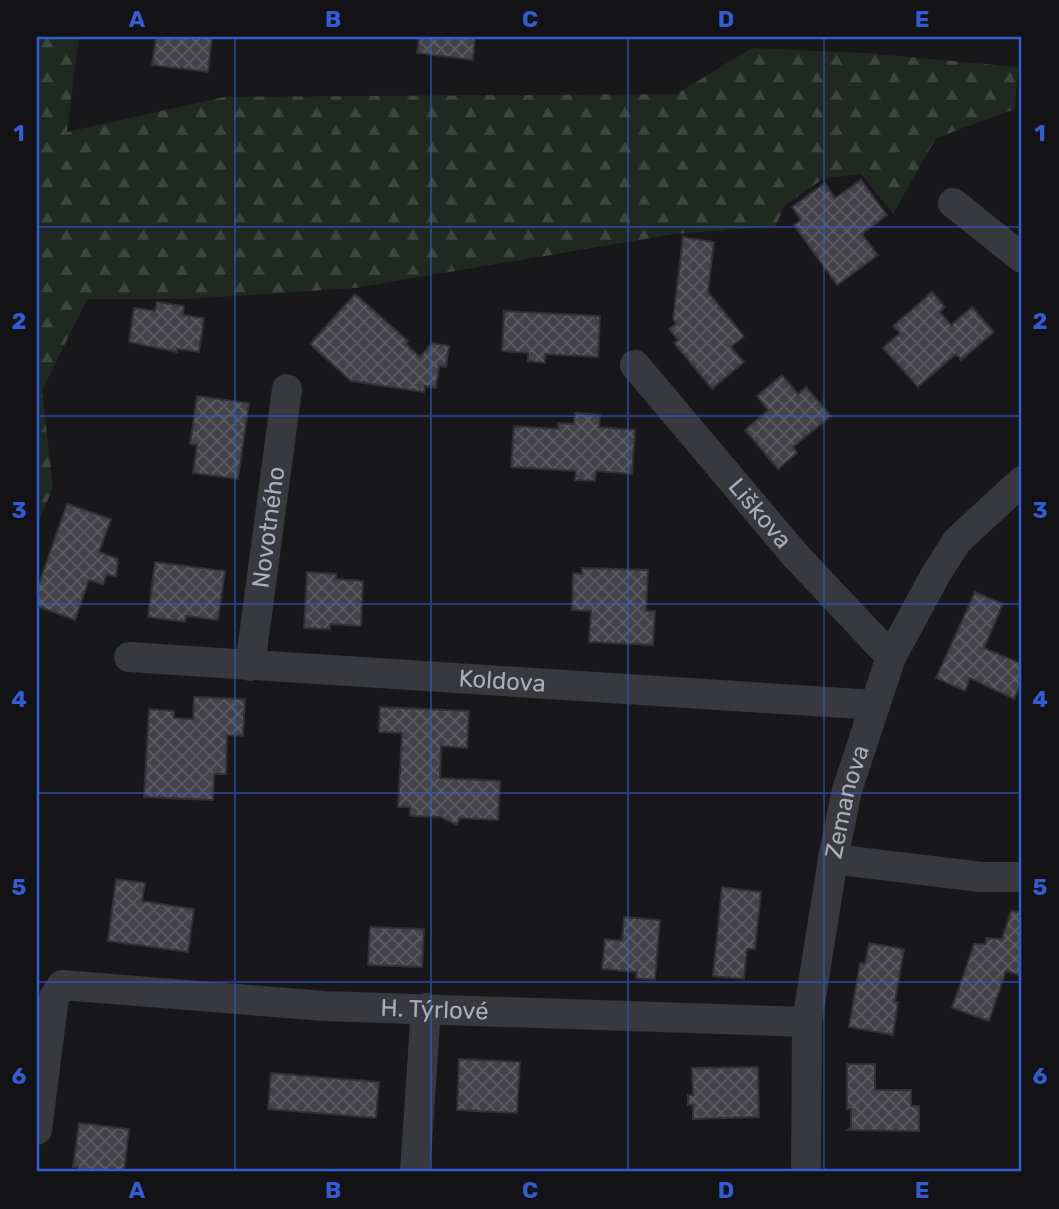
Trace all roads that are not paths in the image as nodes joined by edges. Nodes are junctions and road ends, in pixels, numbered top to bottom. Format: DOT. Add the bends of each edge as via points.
graph roads {
  1 [pos="953,203"];
  2 [pos="1022,258"];
  3 [pos="635,365"];
  4 [pos="287,389"];
  5 [pos="1022,481"];
  6 [pos="129,657"];
  7 [pos="891,657"];
  8 [pos="250,666"];
  9 [pos="876,705"];
  10 [pos="833,859"];
  11 [pos="1022,877"];
  12 [pos="426,1008"];
  13 [pos="807,1022"];
  14 [pos="37,1130"];
  15 [pos="415,1172"];
  16 [pos="806,1172"];
  1 -- 2 [label="street"];
  3 -- 7 [label="street, Liškova" via="795,555"];
  4 -- 8 [label="street, Novotného"];
  5 -- 7 [label="street, Zemanova" via="957,541"];
  6 -- 8 [label="street, Koldova"];
  7 -- 9 [label="street, Zemanova"];
  8 -- 9 [label="street, Koldova"];
  9 -- 10 [label="street, Zemanova" via="848,790"];
  10 -- 11 [label="street" via="981,877"];
  10 -- 13 [label="street, Zemanova"];
  12 -- 13 [label="street, H. Týrlové"];
  12 -- 14 [label="street, H. Týrlové" via="324,1006 62,985 54,997"];
  12 -- 15 [label="street"];
  13 -- 16 [label="street, Zemanova"];
}
